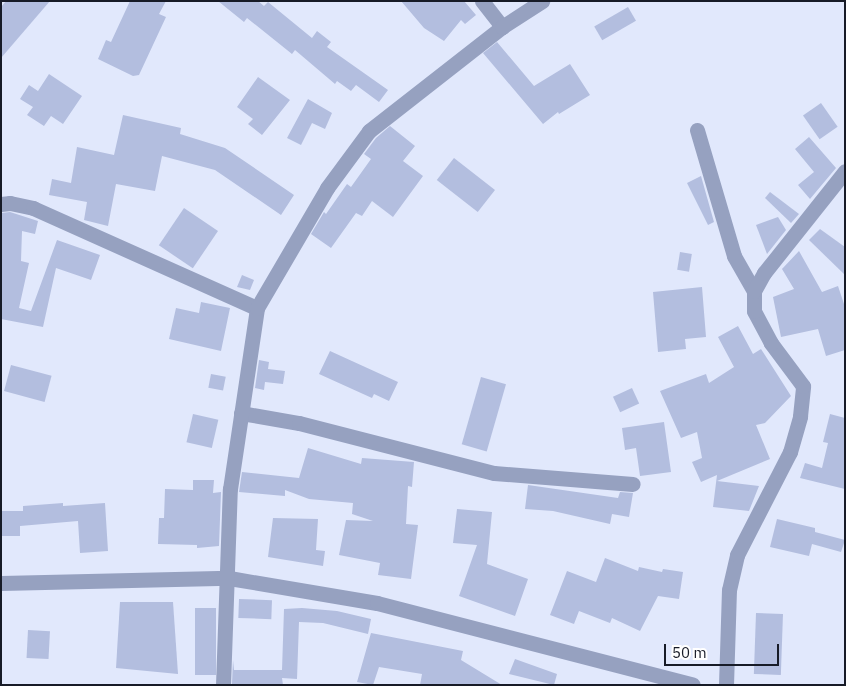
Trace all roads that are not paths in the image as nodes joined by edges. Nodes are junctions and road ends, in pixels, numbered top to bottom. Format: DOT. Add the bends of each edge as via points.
graph roads {
  1 [pos="482,1"];
  2 [pos="542,1"];
  3 [pos="502,27"];
  4 [pos="697,130"];
  5 [pos="845,171"];
  6 [pos="1,204"];
  7 [pos="754,292"];
  8 [pos="257,308"];
  9 [pos="241,413"];
  10 [pos="633,484"];
  11 [pos="229,578"];
  12 [pos="1,583"];
  13 [pos="223,685"];
  14 [pos="693,685"];
  15 [pos="726,685"];
  1 -- 3 [label="street"];
  2 -- 3 [label="street"];
  3 -- 8 [label="street" via="369,131 327,188"];
  4 -- 7 [label="street" via="734,256"];
  5 -- 7 [label="street" via="764,273"];
  6 -- 8 [label="street" via="10,202 33,208"];
  7 -- 15 [label="street" via="754,311 771,343 803,386 800,416 790,452 737,555 729,590"];
  8 -- 9 [label="street"];
  9 -- 10 [label="street" via="299,423 494,473"];
  9 -- 11 [label="street" via="230,489"];
  11 -- 12 [label="street"];
  11 -- 13 [label="street"];
  11 -- 14 [label="street" via="377,603"];
}
